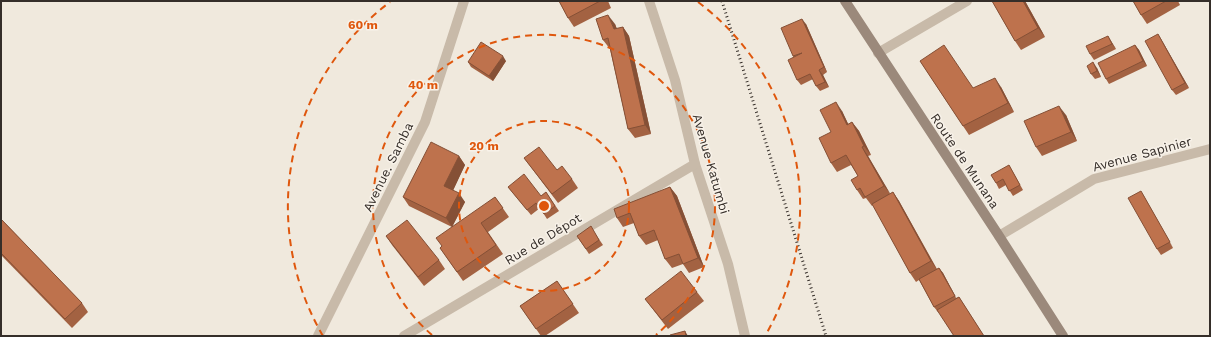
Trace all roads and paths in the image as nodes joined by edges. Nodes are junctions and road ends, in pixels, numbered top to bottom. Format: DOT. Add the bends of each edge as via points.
graph roads {
  1 [pos="464,1"];
  2 [pos="649,1"];
  3 [pos="845,1"];
  4 [pos="967,1"];
  5 [pos="878,52"];
  6 [pos="1210,149"];
  7 [pos="695,164"];
  8 [pos="999,236"];
  9 [pos="318,336"];
  10 [pos="404,336"];
  11 [pos="744,336"];
  12 [pos="1063,336"];
  1 -- 9 [label="street, Avenue. Samba" via="425,122"];
  2 -- 7 [label="street, Avenue Katumbi" via="675,80"];
  3 -- 5 [label="main road, Route de Munana"];
  4 -- 5 [label="street"];
  5 -- 8 [label="main road, Route de Munana"];
  6 -- 8 [label="street, Avenue Sapinier" via="1094,179"];
  7 -- 10 [label="street, Rue de Dépot"];
  7 -- 11 [label="street, Avenue Katumbi" via="728,264"];
  8 -- 12 [label="main road, Route de Munana"];
}
